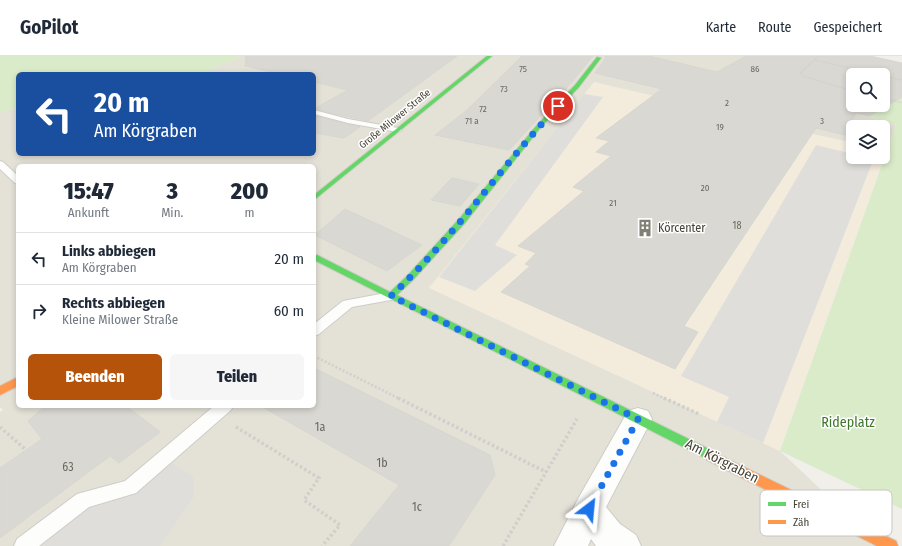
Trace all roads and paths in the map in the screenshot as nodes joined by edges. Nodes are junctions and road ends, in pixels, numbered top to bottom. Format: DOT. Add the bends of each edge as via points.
graph roads {
  1 [pos="490,56"];
  2 [pos="819,56"];
  3 [pos="600,58"];
  4 [pos="814,60"];
  5 [pos="849,68"];
  6 [pos="890,77"];
  7 [pos="902,80"];
  8 [pos="846,89"];
  9 [pos="890,100"];
  10 [pos="902,103"];
  11 [pos="316,113"];
  12 [pos="398,130"];
  13 [pos="0,164"];
  14 [pos="16,179"];
  15 [pos="316,196"];
  16 [pos="316,258"];
  17 [pos="391,296"];
  18 [pos="316,329"];
  19 [pos="316,357"];
  20 [pos="16,382"];
  21 [pos="0,391"];
  22 [pos="591,396"];
  23 [pos="220,410"];
  24 [pos="638,419"];
  25 [pos="0,427"];
  26 [pos="26,450"];
  27 [pos="546,472"];
  28 [pos="779,490"];
  29 [pos="589,509"];
  30 [pos="871,536"];
  31 [pos="24,546"];
  32 [pos="322,546"];
  33 [pos="503,546"];
  34 [pos="571,546"];
  35 [pos="624,546"];
  36 [pos="891,546"];
  1 -- 12 [label="street, Große Milower Straße"];
  2 -- 4 [label="path"];
  3 -- 17 [label="street" via="539,126 462,221"];
  4 -- 5 [label="path"];
  4 -- 8 [label="path" via="801,72 803,76"];
  6 -- 7 [label="path"];
  9 -- 10 [label="path"];
  11 -- 12 [label="lane"];
  12 -- 15 [label="street, Große Milower Straße"];
  13 -- 14 [label="lane"];
  16 -- 17 [label="street, Am Körgraben"];
  17 -- 18 [label="lane" via="348,304"];
  17 -- 22 [label="street, Am Körgraben"];
  19 -- 27 [label="path"];
  20 -- 21 [label="street"];
  22 -- 24 [label="street, Am Körgraben"];
  22 -- 27 [label="path"];
  23 -- 31 [label="lane" via="130,487 84,500"];
  23 -- 32 [label="path" via="320,478 304,500 340,525"];
  24 -- 28 [label="street, Am Körgraben"];
  24 -- 29 [label="street"];
  25 -- 26 [label="path"];
  27 -- 33 [label="path"];
  29 -- 34 [label="street"];
  29 -- 35 [label="street" via="608,535"];
  30 -- 36 [label="street, Am Körgraben"];
}
